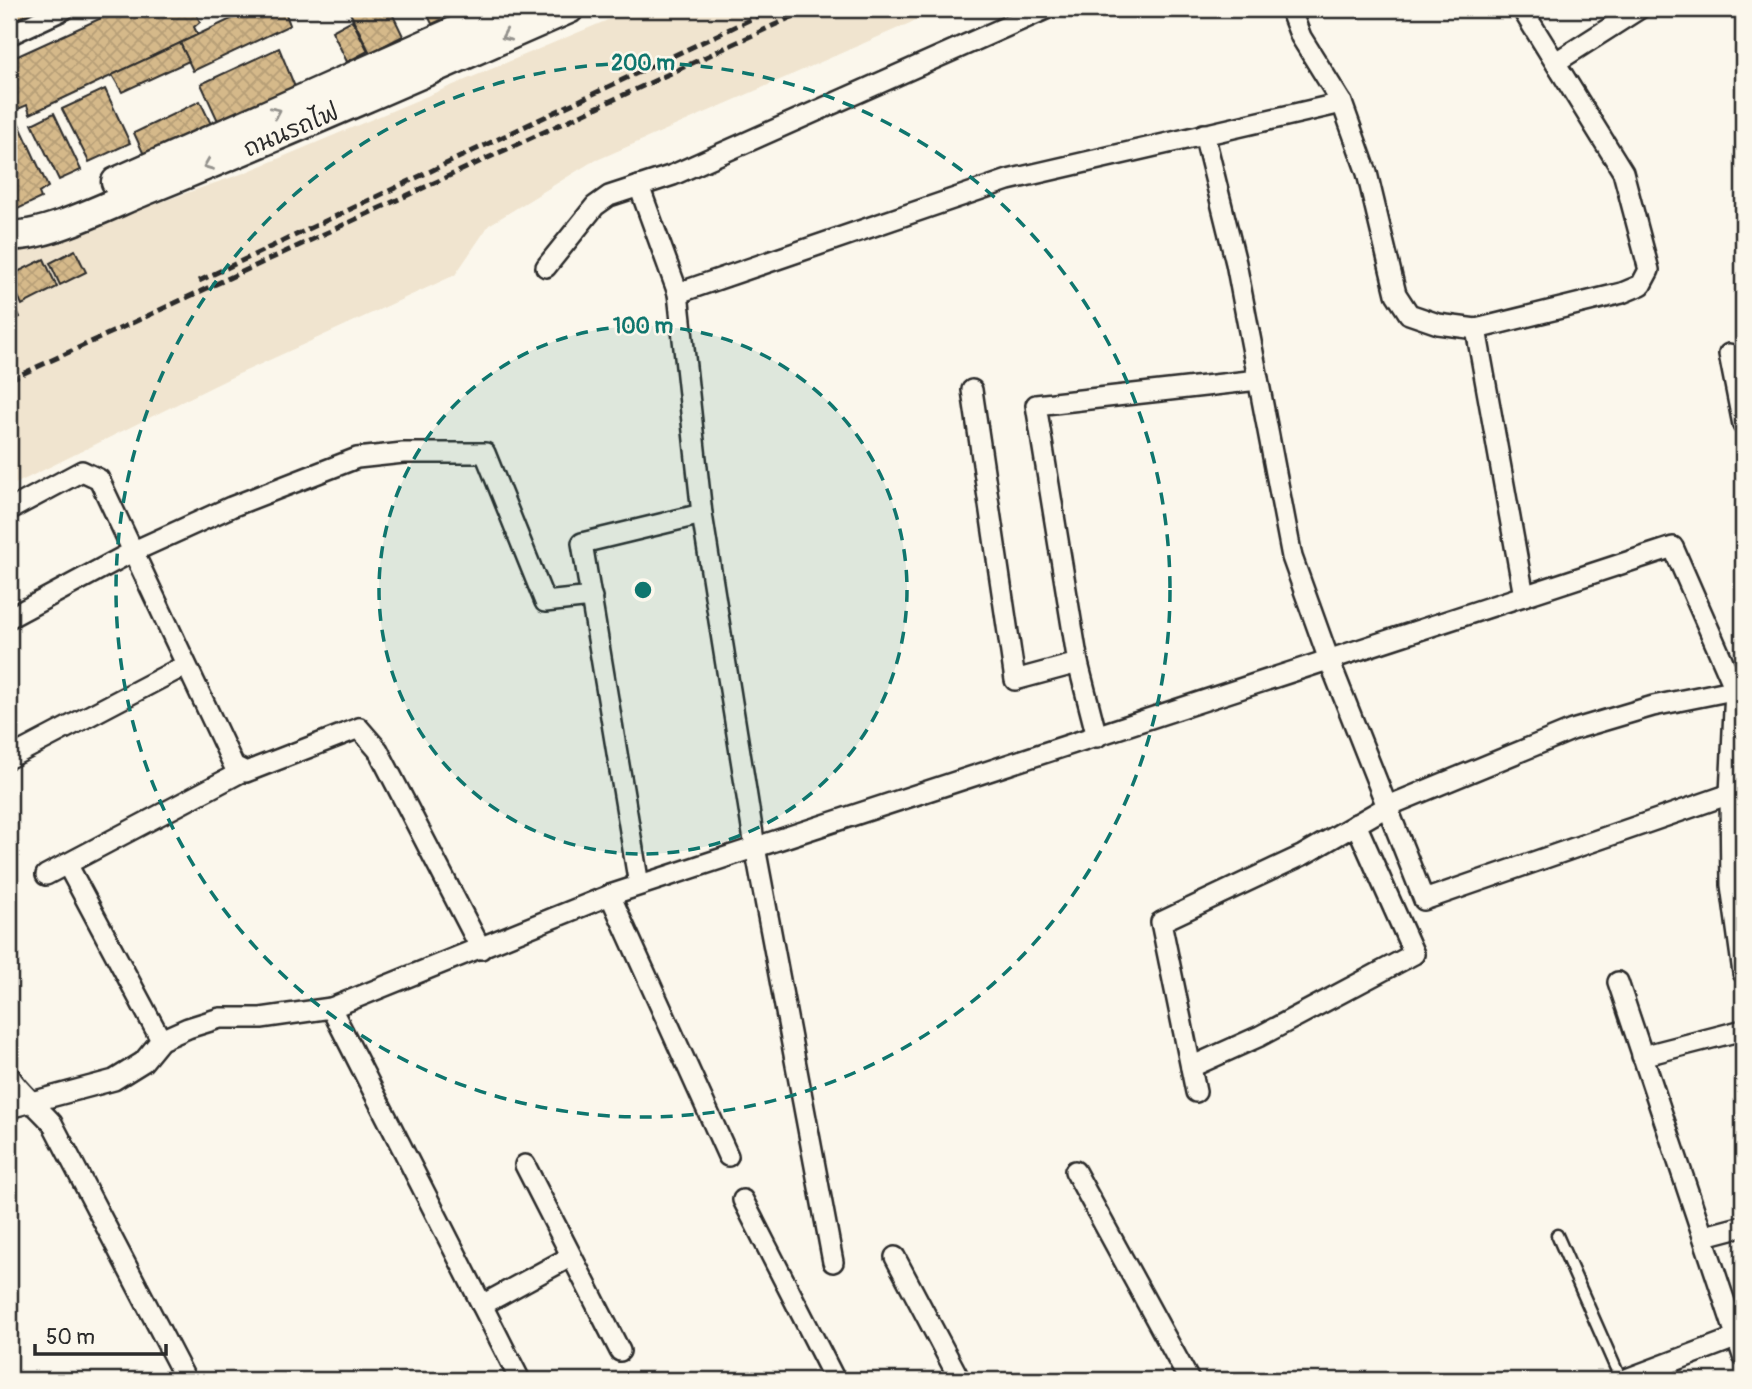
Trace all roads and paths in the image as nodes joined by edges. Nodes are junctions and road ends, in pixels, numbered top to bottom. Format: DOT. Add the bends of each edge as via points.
graph roads {
  1 [pos="65,9"];
  2 [pos="505,9"];
  3 [pos="569,9"];
  4 [pos="1046,9"];
  5 [pos="1290,9"];
  6 [pos="1522,9"];
  7 [pos="1639,9"];
  8 [pos="9,35"];
  9 [pos="1556,62"];
  10 [pos="1342,103"];
  11 [pos="1204,134"];
  12 [pos="639,186"];
  13 [pos="9,220"];
  14 [pos="9,235"];
  15 [pos="546,267"];
  16 [pos="678,293"];
  17 [pos="1476,329"];
  18 [pos="1729,354"];
  19 [pos="1258,380"];
  20 [pos="972,390"];
  21 [pos="1743,425"];
  22 [pos="9,510"];
  23 [pos="702,514"];
  24 [pos="132,551"];
  25 [pos="1524,596"];
  26 [pos="593,597"];
  27 [pos="9,618"];
  28 [pos="1329,660"];
  29 [pos="1078,663"];
  30 [pos="186,665"];
  31 [pos="1739,688"];
  32 [pos="1097,737"];
  33 [pos="9,758"];
  34 [pos="243,771"];
  35 [pos="1730,794"];
  36 [pos="1388,806"];
  37 [pos="1356,824"];
  38 [pos="755,847"];
  39 [pos="67,864"];
  40 [pos="46,875"];
  41 [pos="639,885"];
  42 [pos="610,895"];
  43 [pos="481,949"];
  44 [pos="1743,973"];
  45 [pos="1618,982"];
  46 [pos="331,1008"];
  47 [pos="1743,1030"];
  48 [pos="161,1040"];
  49 [pos="1642,1056"];
  50 [pos="1191,1067"];
  51 [pos="9,1075"];
  52 [pos="1196,1093"];
  53 [pos="32,1100"];
  54 [pos="9,1108"];
  55 [pos="728,1156"];
  56 [pos="525,1166"];
  57 [pos="1075,1171"];
  58 [pos="743,1200"];
  59 [pos="1743,1226"];
  60 [pos="1557,1235"];
  61 [pos="1705,1236"];
  62 [pos="570,1257"];
  63 [pos="895,1257"];
  64 [pos="833,1262"];
  65 [pos="482,1305"];
  66 [pos="1740,1336"];
  67 [pos="620,1351"];
  68 [pos="1743,1356"];
  69 [pos="186,1380"];
  70 [pos="520,1380"];
  71 [pos="835,1380"];
  72 [pos="960,1380"];
  73 [pos="1189,1380"];
  74 [pos="1623,1380"];
  1 -- 8 [label="street"];
  13 -- 2 [label="street, ถนนรถไฟ, one-way" via="48,211"];
  3 -- 14 [label="street, ถนนรถไฟ, one-way" via="191,172 68,221"];
  4 -- 12 [label="street"];
  5 -- 10 [label="street" via="1301,37"];
  6 -- 9 [label="street"];
  7 -- 9 [label="street"];
  9 -- 17 [label="street" via="1623,172 1649,270 1641,285 1622,293"];
  10 -- 11 [label="street"];
  10 -- 17 [label="street" via="1367,173 1395,294 1409,314"];
  11 -- 16 [label="street" via="1008,180"];
  11 -- 19 [label="street" via="1236,263"];
  12 -- 15 [label="street" via="610,195 595,206"];
  12 -- 16 [label="street"];
  16 -- 23 [label="street"];
  17 -- 25 [label="street"];
  18 -- 21 [label="street"];
  19 -- 28 [label="street" via="1292,557"];
  19 -- 29 [label="street" via="1036,405"];
  20 -- 29 [label="street" via="1015,680"];
  22 -- 24 [label="street" via="82,471 99,479"];
  23 -- 26 [label="street" via="582,543"];
  23 -- 38 [label="street"];
  24 -- 26 [label="street" via="357,458 485,453 545,602"];
  24 -- 27 [label="street"];
  24 -- 30 [label="street"];
  25 -- 28 [label="street"];
  25 -- 31 [label="street" via="1672,547"];
  26 -- 41 [label="street"];
  28 -- 32 [label="street"];
  28 -- 36 [label="street"];
  29 -- 32 [label="street"];
  30 -- 33 [label="street"];
  30 -- 34 [label="street" via="234,766"];
  31 -- 35 [label="street"];
  31 -- 36 [label="street" via="1653,706 1573,730"];
  32 -- 38 [label="street"];
  34 -- 39 [label="street"];
  34 -- 43 [label="street" via="359,728 378,750"];
  35 -- 36 [label="street" via="1424,900"];
  35 -- 44 [label="street" via="1731,885"];
  36 -- 37 [label="street"];
  37 -- 50 [label="street" via="1303,855 1161,922"];
  37 -- 50 [label="street" via="1414,954 1260,1036"];
  38 -- 41 [label="street"];
  38 -- 64 [label="street"];
  39 -- 40 [label="street"];
  39 -- 48 [label="street"];
  41 -- 42 [label="street"];
  42 -- 43 [label="street"];
  42 -- 55 [label="street"];
  43 -- 46 [label="street"];
  45 -- 49 [label="street"];
  46 -- 48 [label="street" via="261,1018 220,1018"];
  46 -- 65 [label="street"];
  47 -- 49 [label="street"];
  48 -- 53 [label="street" via="143,1062 114,1080"];
  49 -- 61 [label="street"];
  50 -- 52 [label="street"];
  51 -- 53 [label="street"];
  53 -- 54 [label="street"];
  53 -- 69 [label="street" via="52,1123"];
  56 -- 62 [label="street"];
  57 -- 73 [label="street"];
  58 -- 71 [label="street"];
  59 -- 61 [label="street"];
  60 -- 74 [label="lane"];
  61 -- 66 [label="street"];
  62 -- 65 [label="street"];
  62 -- 67 [label="street"];
  63 -- 72 [label="street"];
  65 -- 70 [label="street"];
  66 -- 68 [label="street"];
  66 -- 74 [label="street"];
}
